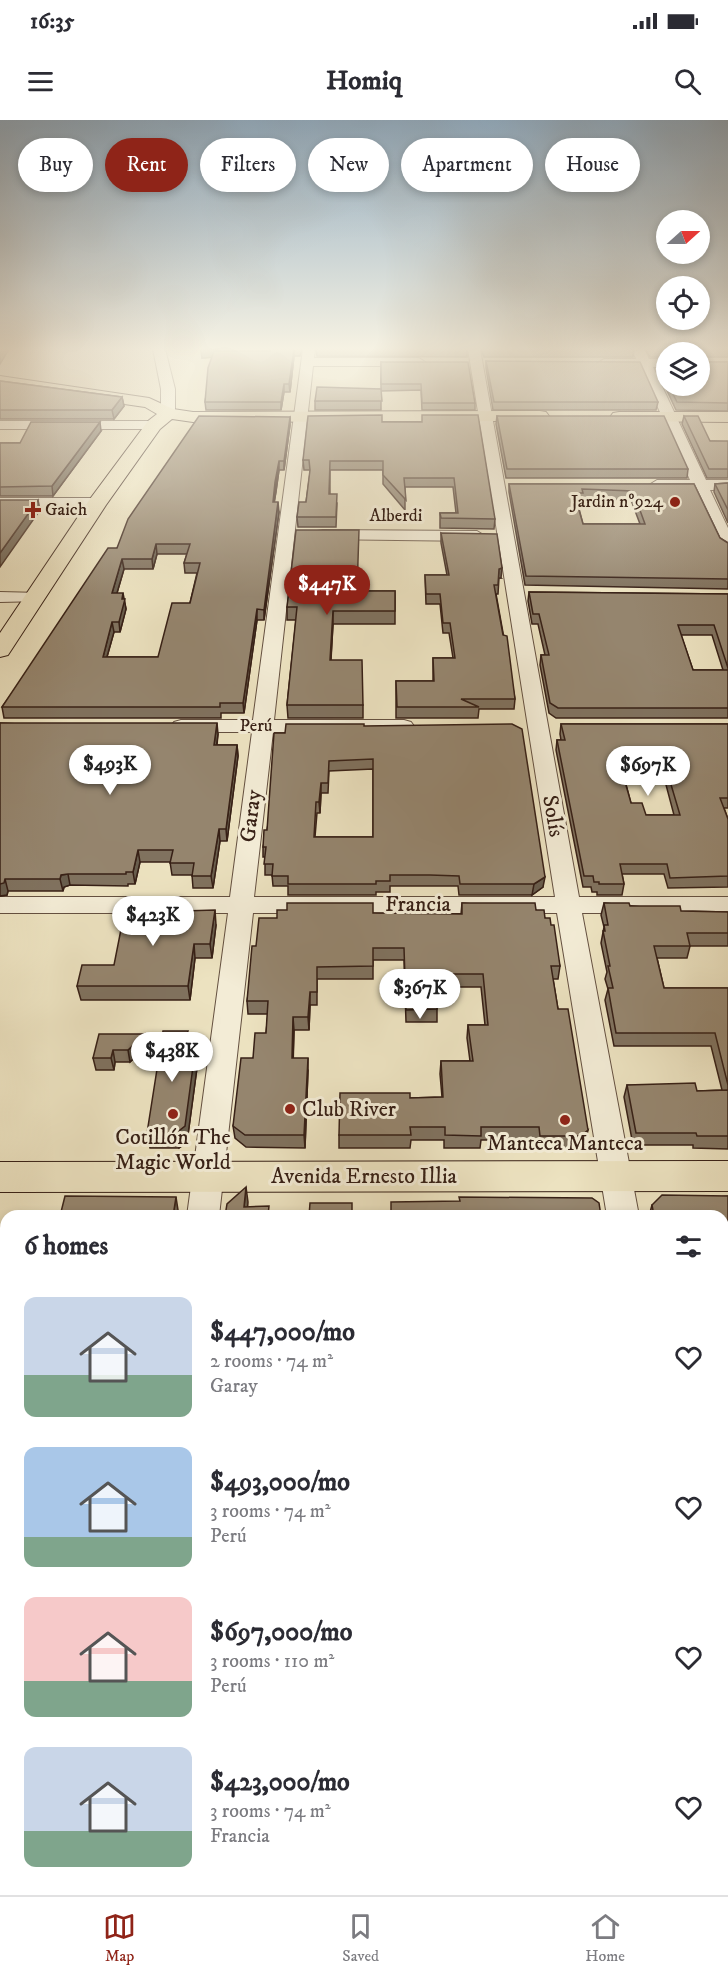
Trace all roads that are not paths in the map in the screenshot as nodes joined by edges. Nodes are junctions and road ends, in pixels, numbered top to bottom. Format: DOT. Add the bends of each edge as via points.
graph roads {
  1 [pos="151,432"];
  2 [pos="299,432"];
  3 [pos="489,432"];
  4 [pos="675,432"];
  5 [pos="639,485"];
  6 [pos="699,485"];
  7 [pos="728,485"];
  8 [pos="0,503"];
  9 [pos="97,503"];
  10 [pos="297,535"];
  11 [pos="505,536"];
  12 [pos="728,546"];
  13 [pos="515,594"];
  14 [pos="539,594"];
  15 [pos="0,597"];
  16 [pos="35,597"];
  17 [pos="0,650"];
  18 [pos="166,726"];
  19 [pos="261,726"];
  20 [pos="429,726"];
  21 [pos="513,726"];
  22 [pos="537,726"];
  23 [pos="561,726"];
  24 [pos="568,904"];
  25 [pos="0,905"];
  26 [pos="240,905"];
  27 [pos="728,905"];
  28 [pos="208,1176"];
  29 [pos="728,1176"];
  30 [pos="617,1177"];
  31 [pos="0,1178"];
  32 [pos="204,1210"];
  33 [pos="622,1210"];
  1 -- 9 [label="main road"];
  2 -- 10 [label="street, Garay"];
  3 -- 11 [label="street, Solís" via="502,485"];
  4 -- 6 [label="street"];
  5 -- 6 [label="street"];
  6 -- 7 [label="street"];
  6 -- 12 [label="street"];
  8 -- 9 [label="street"];
  9 -- 16 [label="main road"];
  10 -- 11 [label="street, Alberdi"];
  10 -- 19 [label="street, Garay"];
  11 -- 13 [label="street, Solís"];
  13 -- 14 [label="street"];
  13 -- 22 [label="street, Solís"];
  15 -- 16 [label="street"];
  16 -- 17 [label="main road"];
  18 -- 19 [label="street, Perú"];
  19 -- 20 [label="street, Perú"];
  19 -- 26 [label="street, Garay"];
  21 -- 22 [label="street"];
  22 -- 23 [label="street"];
  22 -- 24 [label="street, Solís"];
  24 -- 26 [label="street, Francia"];
  24 -- 27 [label="street, Francia"];
  24 -- 30 [label="street, Solís"];
  25 -- 26 [label="street, Francia"];
  26 -- 28 [label="street, Garay"];
  28 -- 30 [label="main road, Avenida Ernesto Illia"];
  28 -- 31 [label="main road, Avenida Ernesto Illia"];
  28 -- 32 [label="street, Garay"];
  29 -- 30 [label="main road, Avenida Ernesto Illia"];
  30 -- 33 [label="street, Solís"];
}
